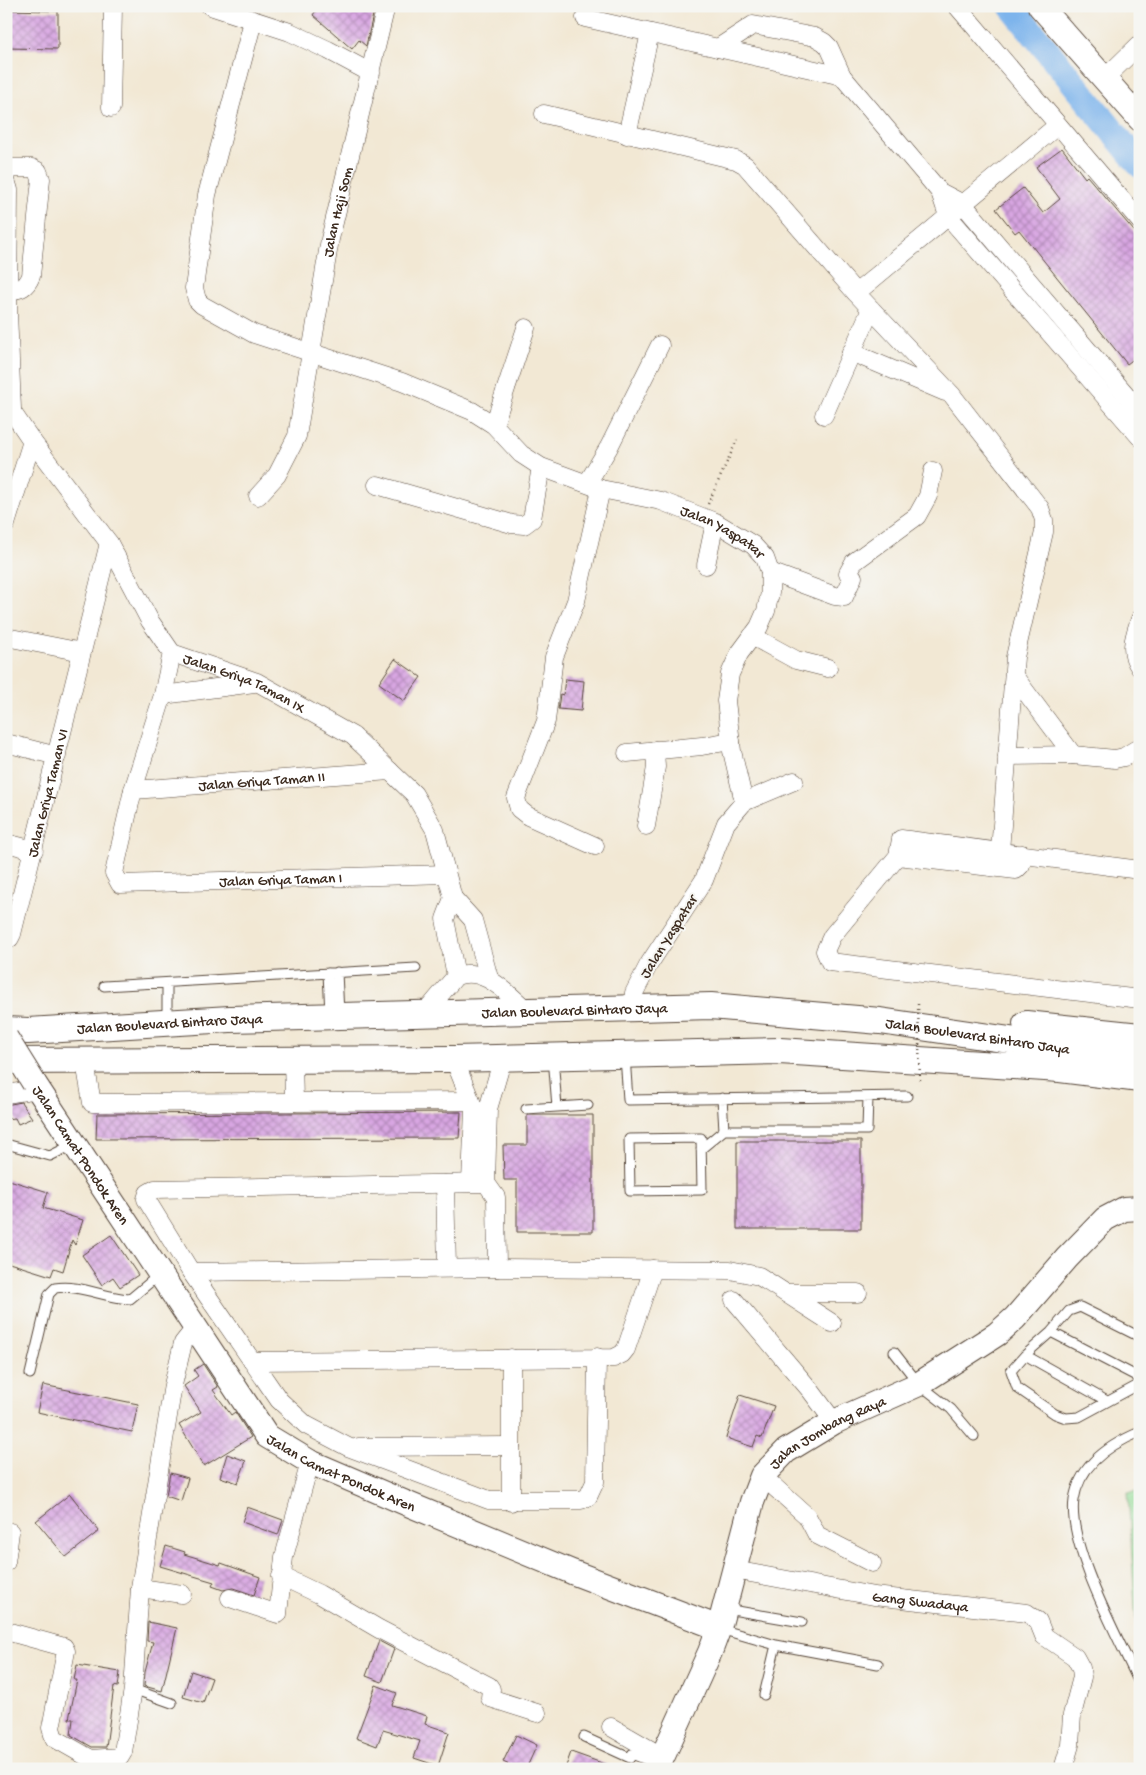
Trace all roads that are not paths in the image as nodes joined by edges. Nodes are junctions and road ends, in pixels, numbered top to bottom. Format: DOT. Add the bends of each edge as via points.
graph roads {
  1 [pos="113,6"];
  2 [pos="210,6"];
  3 [pos="386,6"];
  4 [pos="957,6"];
  5 [pos="1040,6"];
  6 [pos="233,10"];
  7 [pos="585,18"];
  8 [pos="253,21"];
  9 [pos="650,33"];
  10 [pos="1140,44"];
  11 [pos="718,48"];
  12 [pos="371,74"];
  13 [pos="842,76"];
  14 [pos="1104,79"];
  15 [pos="111,108"];
  16 [pos="544,114"];
  17 [pos="1140,119"];
  18 [pos="1058,125"];
  19 [pos="627,134"];
  20 [pos="6,168"];
  21 [pos="6,180"];
  22 [pos="940,192"];
  23 [pos="963,204"];
  24 [pos="948,216"];
  25 [pos="8,218"];
  26 [pos="1140,221"];
  27 [pos="9,291"];
  28 [pos="856,293"];
  29 [pos="871,309"];
  30 [pos="7,312"];
  31 [pos="526,328"];
  32 [pos="660,345"];
  33 [pos="310,351"];
  34 [pos="851,352"];
  35 [pos="952,395"];
  36 [pos="9,406"];
  37 [pos="1140,411"];
  38 [pos="824,415"];
  39 [pos="494,425"];
  40 [pos="1140,437"];
  41 [pos="32,441"];
  42 [pos="542,466"];
  43 [pos="933,471"];
  44 [pos="377,485"];
  45 [pos="595,485"];
  46 [pos="258,496"];
  47 [pos="708,519"];
  48 [pos="7,521"];
  49 [pos="109,543"];
  50 [pos="706,565"];
  51 [pos="770,572"];
  52 [pos="1140,620"];
  53 [pos="752,636"];
  54 [pos="6,637"];
  55 [pos="82,652"];
  56 [pos="172,653"];
  57 [pos="828,668"];
  58 [pos="1140,668"];
  59 [pos="1014,676"];
  60 [pos="257,682"];
  61 [pos="163,694"];
  62 [pos="731,741"];
  63 [pos="6,743"];
  64 [pos="1140,747"];
  65 [pos="655,750"];
  66 [pos="627,753"];
  67 [pos="1073,755"];
  68 [pos="57,756"];
  69 [pos="1007,756"];
  70 [pos="390,771"];
  71 [pos="794,781"];
  72 [pos="133,790"];
  73 [pos="744,802"];
  74 [pos="646,826"];
  75 [pos="6,843"];
  76 [pos="595,846"];
  77 [pos="34,850"];
  78 [pos="1000,851"];
  79 [pos="1022,854"];
  80 [pos="898,856"];
  81 [pos="1140,870"];
  82 [pos="446,874"];
  83 [pos="453,898"];
  84 [pos="9,936"];
  85 [pos="416,968"];
  86 [pos="333,972"];
  87 [pos="456,976"];
  88 [pos="489,978"];
  89 [pos="169,983"];
  90 [pos="104,986"];
  91 [pos="1140,999"];
  92 [pos="632,1007"];
  93 [pos="529,1012"];
  94 [pos="790,1012"];
  95 [pos="424,1014"];
  96 [pos="334,1016"];
  97 [pos="888,1022"];
  98 [pos="170,1024"];
  99 [pos="6,1030"];
  100 [pos="1140,1036"];
  101 [pos="6,1038"];
  102 [pos="791,1052"];
  103 [pos="625,1054"];
  104 [pos="553,1057"];
  105 [pos="1061,1057"];
  106 [pos="289,1058"];
  107 [pos="503,1058"];
  108 [pos="454,1059"];
  109 [pos="1140,1059"];
  110 [pos="6,1061"];
  111 [pos="85,1062"];
  112 [pos="1140,1080"];
  113 [pos="36,1086"];
  114 [pos="6,1094"];
  115 [pos="907,1096"];
  116 [pos="868,1097"];
  117 [pos="722,1098"];
  118 [pos="289,1102"];
  119 [pos="588,1105"];
  120 [pos="478,1106"];
  121 [pos="557,1107"];
  122 [pos="526,1109"];
  123 [pos="724,1130"];
  124 [pos="6,1144"];
  125 [pos="74,1144"];
  126 [pos="701,1149"];
  127 [pos="479,1182"];
  128 [pos="445,1184"];
  129 [pos="1140,1208"];
  130 [pos="447,1268"];
  131 [pos="497,1268"];
  132 [pos="652,1269"];
  133 [pos="191,1272"];
  134 [pos="160,1274"];
  135 [pos="785,1293"];
  136 [pos="858,1293"];
  137 [pos="734,1300"];
  138 [pos="832,1322"];
  139 [pos="196,1328"];
  140 [pos="1051,1332"];
  141 [pos="1140,1337"];
  142 [pos="894,1352"];
  143 [pos="1024,1355"];
  144 [pos="597,1357"];
  145 [pos="511,1358"];
  146 [pos="252,1360"];
  147 [pos="30,1374"];
  148 [pos="1140,1378"];
  149 [pos="919,1384"];
  150 [pos="1140,1384"];
  151 [pos="1107,1401"];
  152 [pos="834,1422"];
  153 [pos="1140,1432"];
  154 [pos="974,1436"];
  155 [pos="511,1446"];
  156 [pos="348,1447"];
  157 [pos="310,1462"];
  158 [pos="762,1476"];
  159 [pos="511,1502"];
  160 [pos="10,1532"];
  161 [pos="6,1562"];
  162 [pos="872,1563"];
  163 [pos="734,1570"];
  164 [pos="281,1576"];
  165 [pos="140,1588"];
  166 [pos="182,1594"];
  167 [pos="230,1598"];
  168 [pos="721,1618"];
  169 [pos="802,1622"];
  170 [pos="6,1631"];
  171 [pos="776,1645"];
  172 [pos="878,1664"];
  173 [pos="1139,1681"];
  174 [pos="133,1690"];
  175 [pos="764,1695"];
  176 [pos="172,1703"];
  177 [pos="537,1712"];
  178 [pos="611,1727"];
  179 [pos="584,1737"];
  180 [pos="89,1764"];
  181 [pos="663,1765"];
  182 [pos="1064,1769"];
  1 -- 15 [label="street"];
  2 -- 6 [label="street"];
  3 -- 12 [label="street, Jalan Haji Som"];
  4 -- 18 [label="street"];
  5 -- 14 [label="main road"];
  6 -- 8 [label="street"];
  7 -- 9 [label="street"];
  8 -- 12 [label="street" via="290,32"];
  8 -- 33 [label="street, Jalan Yaspatar" via="206,195 195,295 210,310 254,334"];
  9 -- 11 [label="street"];
  9 -- 19 [label="street"];
  10 -- 14 [label="street"];
  11 -- 13 [label="street"];
  11 -- 13 [label="street" via="753,25 815,37 829,47"];
  12 -- 33 [label="street, Jalan Haji Som" via="330,239"];
  13 -- 22 [label="street"];
  14 -- 17 [label="main road"];
  16 -- 19 [label="street"];
  18 -- 23 [label="street"];
  18 -- 26 [label="street"];
  19 -- 28 [label="street" via="736,160 745,165"];
  20 -- 27 [label="street" via="32,168 38,171 40,179 31,276 23,288"];
  21 -- 25 [label="street"];
  22 -- 23 [label="street"];
  22 -- 24 [label="street"];
  23 -- 24 [label="street"];
  23 -- 37 [label="street"];
  24 -- 28 [label="street"];
  24 -- 40 [label="street"];
  25 -- 27 [label="street"];
  27 -- 30 [label="street"];
  28 -- 29 [label="street"];
  29 -- 34 [label="street"];
  29 -- 35 [label="street"];
  30 -- 36 [label="street"];
  31 -- 39 [label="street"];
  32 -- 45 [label="street" via="613,439"];
  33 -- 39 [label="street, Jalan Yaspatar" via="449,401"];
  33 -- 46 [label="street, Jalan Haji Som" via="297,436 277,475"];
  34 -- 35 [label="street"];
  34 -- 38 [label="street"];
  35 -- 59 [label="street" via="1040,508 1044,520 1015,657"];
  36 -- 41 [label="street, Jalan Griya Taman IX"];
  39 -- 42 [label="street, Jalan Yaspatar" via="521,454"];
  41 -- 48 [label="street"];
  41 -- 49 [label="street, Jalan Griya Taman IX"];
  42 -- 44 [label="street" via="532,519 524,525"];
  42 -- 45 [label="street, Jalan Yaspatar"];
  43 -- 51 [label="street" via="928,496 917,516 854,562 848,573 853,582 844,597"];
  45 -- 47 [label="street, Jalan Yaspatar" via="661,501"];
  45 -- 76 [label="street" via="576,601 554,657 546,721 516,798 519,809 528,816"];
  47 -- 50 [label="street"];
  47 -- 51 [label="street, Jalan Yaspatar" via="753,545 765,558"];
  49 -- 55 [label="street, Jalan Griya Taman VI"];
  49 -- 56 [label="street, Jalan Griya Taman IX" via="150,621"];
  51 -- 53 [label="street, Jalan Yaspatar" via="766,611"];
  52 -- 58 [label="street" via="1132,653"];
  53 -- 57 [label="street" via="796,660"];
  53 -- 62 [label="street, Jalan Yaspatar" via="739,654 727,687"];
  54 -- 55 [label="street"];
  55 -- 68 [label="street, Jalan Griya Taman VI"];
  56 -- 60 [label="street, Jalan Griya Taman IX"];
  56 -- 61 [label="street"];
  59 -- 67 [label="street"];
  59 -- 69 [label="street"];
  60 -- 61 [label="street"];
  60 -- 70 [label="street, Jalan Griya Taman IX" via="353,736"];
  61 -- 72 [label="street"];
  62 -- 65 [label="street"];
  62 -- 73 [label="street, Jalan Yaspatar"];
  63 -- 68 [label="street"];
  64 -- 67 [label="street" via="1115,759"];
  65 -- 66 [label="street"];
  65 -- 74 [label="street" via="655,775"];
  67 -- 69 [label="street"];
  68 -- 77 [label="street, Jalan Griya Taman VI"];
  69 -- 78 [label="street"];
  70 -- 72 [label="street, Jalan Griya Taman II"];
  70 -- 82 [label="street, Jalan Griya Taman IX" via="414,794 428,814"];
  71 -- 73 [label="street"];
  72 -- 82 [label="street, Jalan Griya Taman I" via="114,873 116,880 126,886"];
  73 -- 92 [label="street, Jalan Yaspatar" via="726,823 704,880 649,964 634,993"];
  75 -- 77 [label="street"];
  77 -- 84 [label="street, Jalan Griya Taman VI"];
  78 -- 79 [label="street"];
  78 -- 80 [label="street" via="904,839 899,842"];
  79 -- 80 [label="street" via="1021,865 1016,870"];
  79 -- 81 [label="street"];
  80 -- 91 [label="street" via="832,936 825,950 830,962"];
  82 -- 83 [label="street, Jalan Griya Taman IX"];
  83 -- 87 [label="street" via="445,919"];
  83 -- 88 [label="street, Jalan Griya Taman IX" via="473,920"];
  85 -- 86 [label="lane"];
  86 -- 89 [label="lane"];
  86 -- 96 [label="lane"];
  87 -- 88 [label="street"];
  87 -- 95 [label="street"];
  88 -- 93 [label="street"];
  89 -- 90 [label="lane"];
  89 -- 98 [label="lane"];
  92 -- 93 [label="main road, Jalan Boulevard Bintaro Jaya"];
  92 -- 94 [label="main road, Jalan Boulevard Bintaro Jaya" via="712,1006"];
  93 -- 95 [label="main road, Jalan Boulevard Bintaro Jaya"];
  94 -- 97 [label="main road, Jalan Boulevard Bintaro Jaya"];
  94 -- 102 [label="main road" via="806,1029 807,1037 803,1046"];
  95 -- 96 [label="main road, Jalan Boulevard Bintaro Jaya"];
  96 -- 98 [label="main road, Jalan Boulevard Bintaro Jaya"];
  97 -- 100 [label="main road" via="942,1017"];
  97 -- 105 [label="main road, Jalan Boulevard Bintaro Jaya"];
  98 -- 99 [label="main road, Jalan Boulevard Bintaro Jaya"];
  101 -- 113 [label="main road, Jalan Camat Pondok Aren, bridge"];
  102 -- 103 [label="main road, Jalan Boulevard Bintaro Jaya"];
  102 -- 105 [label="main road, Jalan Boulevard Bintaro Jaya"];
  103 -- 104 [label="main road, Jalan Boulevard Bintaro Jaya"];
  103 -- 117 [label="lane" via="628,1100"];
  104 -- 107 [label="main road, Jalan Boulevard Bintaro Jaya"];
  104 -- 121 [label="lane"];
  105 -- 109 [label="main road, Jalan Boulevard Bintaro Jaya"];
  105 -- 112 [label="main road, Jalan Boulevard Bintaro Jaya"];
  106 -- 108 [label="main road, Jalan Boulevard Bintaro Jaya"];
  106 -- 111 [label="main road, Jalan Boulevard Bintaro Jaya"];
  106 -- 118 [label="street"];
  107 -- 108 [label="main road, Jalan Boulevard Bintaro Jaya"];
  107 -- 120 [label="street"];
  108 -- 120 [label="street"];
  110 -- 111 [label="main road, Jalan Boulevard Bintaro Jaya"];
  111 -- 118 [label="street" via="92,1103"];
  113 -- 114 [label="street"];
  113 -- 125 [label="main road, Jalan Camat Pondok Aren"];
  115 -- 116 [label="lane"];
  116 -- 117 [label="lane"];
  116 -- 123 [label="lane" via="867,1130"];
  117 -- 123 [label="lane"];
  118 -- 120 [label="street"];
  119 -- 121 [label="lane"];
  120 -- 127 [label="street"];
  121 -- 122 [label="lane"];
  123 -- 126 [label="lane"];
  124 -- 125 [label="lane" via="50,1156"];
  125 -- 134 [label="main road, Jalan Camat Pondok Aren"];
  126 -- 126 [label="lane" via="701,1138 629,1139 630,1191 702,1190"];
  127 -- 128 [label="street"];
  127 -- 131 [label="street" via="496,1197"];
  128 -- 130 [label="street"];
  128 -- 133 [label="street" via="155,1189 148,1193 146,1199"];
  129 -- 149 [label="main road, Jalan Jombang Raya" via="1124,1209 1105,1219 1003,1329"];
  130 -- 131 [label="street"];
  130 -- 133 [label="street"];
  131 -- 132 [label="street"];
  132 -- 135 [label="street" via="744,1272 759,1276"];
  132 -- 144 [label="street" via="626,1349 614,1358"];
  133 -- 146 [label="street"];
  134 -- 139 [label="main road, Jalan Camat Pondok Aren"];
  134 -- 147 [label="lane" via="130,1298 55,1288 49,1294"];
  135 -- 136 [label="street"];
  135 -- 138 [label="street"];
  137 -- 152 [label="street"];
  139 -- 157 [label="main road, Jalan Camat Pondok Aren" via="265,1433"];
  139 -- 165 [label="street" via="183,1344 172,1385"];
  140 -- 141 [label="lane" via="1069,1311 1080,1307"];
  140 -- 143 [label="lane"];
  140 -- 148 [label="lane"];
  142 -- 149 [label="lane"];
  143 -- 151 [label="lane"];
  143 -- 151 [label="lane" via="1011,1371 1012,1379 1017,1388 1055,1414 1079,1418"];
  144 -- 145 [label="street"];
  144 -- 159 [label="street" via="596,1482 593,1490 581,1500"];
  145 -- 146 [label="street"];
  145 -- 155 [label="street"];
  146 -- 156 [label="street" via="279,1400 306,1425"];
  149 -- 152 [label="main road, Jalan Jombang Raya"];
  149 -- 154 [label="lane" via="951,1409"];
  150 -- 151 [label="lane"];
  152 -- 158 [label="main road, Jalan Jombang Raya" via="786,1451"];
  153 -- 173 [label="lane" via="1118,1441 1095,1459 1079,1481 1074,1499 1082,1553 1121,1647"];
  155 -- 156 [label="street"];
  155 -- 159 [label="street"];
  156 -- 159 [label="street" via="467,1493"];
  157 -- 164 [label="street"];
  157 -- 168 [label="main road, Jalan Camat Pondok Aren" via="572,1572"];
  158 -- 162 [label="street" via="807,1516 817,1535"];
  158 -- 163 [label="main road, Jalan Jombang Raya"];
  160 -- 161 [label="street"];
  163 -- 168 [label="main road, Jalan Jombang Raya"];
  163 -- 182 [label="street, Gang Swadaya" via="874,1596 1027,1613 1038,1621 1044,1636 1075,1657 1081,1668"];
  164 -- 167 [label="street" via="278,1614"];
  164 -- 177 [label="street" via="489,1686 490,1698"];
  165 -- 166 [label="street"];
  165 -- 174 [label="street"];
  168 -- 169 [label="lane"];
  168 -- 171 [label="lane"];
  168 -- 181 [label="main road, Jalan Jombang Raya"];
  170 -- 180 [label="street" via="64,1646 66,1651 51,1734"];
  171 -- 172 [label="lane"];
  171 -- 175 [label="lane"];
  174 -- 176 [label="lane"];
  174 -- 180 [label="street" via="120,1757"];
  178 -- 181 [label="street"];
  179 -- 181 [label="lane" via="630,1758 632,1754"];
}
